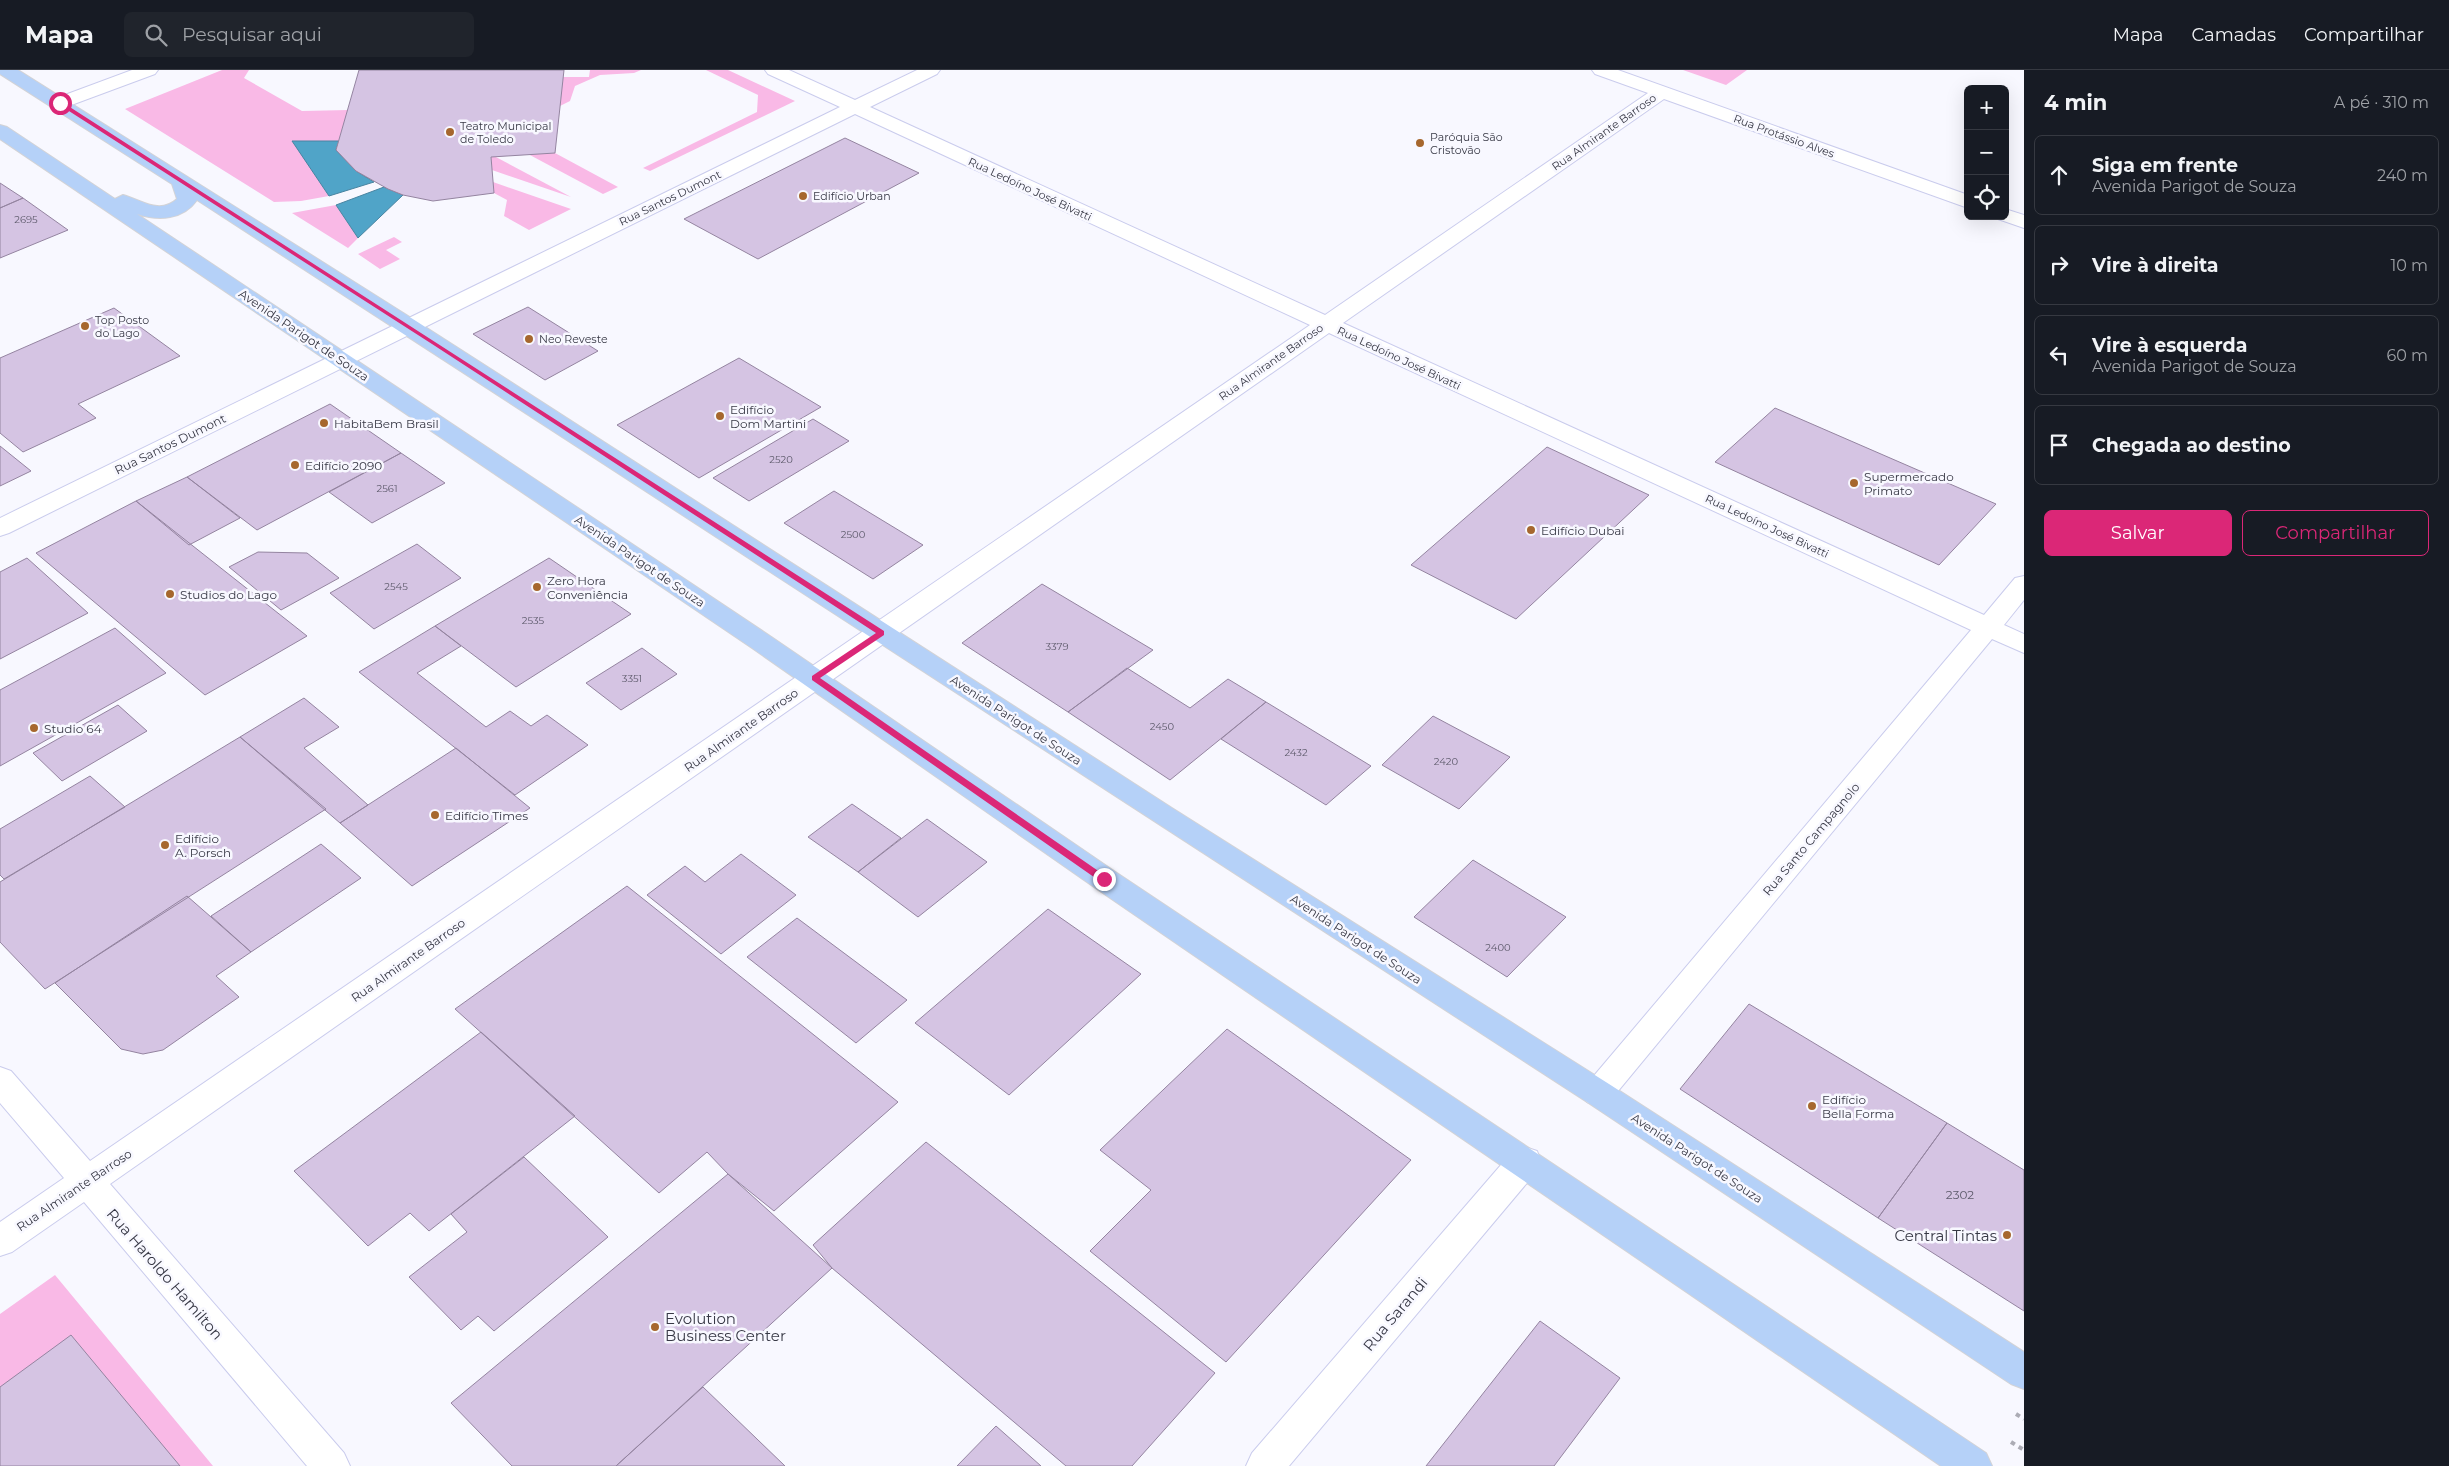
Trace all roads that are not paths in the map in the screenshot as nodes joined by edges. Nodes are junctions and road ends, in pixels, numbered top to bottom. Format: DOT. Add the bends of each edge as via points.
graph roads {
  1 [pos="6,70"];
  2 [pos="149,70"];
  3 [pos="774,70"];
  4 [pos="931,70"];
  5 [pos="1601,70"];
  6 [pos="1662,92"];
  7 [pos="60,103"];
  8 [pos="854,108"];
  9 [pos="3,137"];
  10 [pos="32,152"];
  11 [pos="181,182"];
  12 [pos="1964,201"];
  13 [pos="2009,216"];
  14 [pos="2024,222"];
  15 [pos="1325,324"];
  16 [pos="408,326"];
  17 [pos="340,360"];
  18 [pos="0,528"];
  19 [pos="2024,584"];
  20 [pos="1988,628"];
  21 [pos="881,633"];
  22 [pos="2024,644"];
  23 [pos="814,678"];
  24 [pos="0,1080"];
  25 [pos="1598,1093"];
  26 [pos="1525,1161"];
  27 [pos="86,1183"];
  28 [pos="0,1241"];
  29 [pos="2024,1372"];
  30 [pos="331,1466"];
  31 [pos="1266,1466"];
  32 [pos="1973,1466"];
  1 -- 7 [label="main road, Avenida Parigot de Souza"];
  2 -- 7 [label="street"];
  3 -- 8 [label="street, Rua Ledoíno José Bivatti"];
  4 -- 8 [label="street, Rua Santos Dumont"];
  5 -- 6 [label="street, Rua Protássio Alves"];
  6 -- 12 [label="street, Rua Protássio Alves"];
  6 -- 15 [label="street, Rua Almirante Barroso"];
  7 -- 11 [label="main road, Avenida Parigot de Souza"];
  8 -- 15 [label="street, Rua Ledoíno José Bivatti"];
  8 -- 16 [label="street, Rua Santos Dumont"];
  9 -- 10 [label="main road, Avenida Parigot de Souza"];
  10 -- 11 [label="main road" via="146,212 159,214 181,207 187,200"];
  10 -- 17 [label="main road, Avenida Parigot de Souza"];
  11 -- 16 [label="main road, Avenida Parigot de Souza"];
  13 -- 14 [label="street"];
  15 -- 20 [label="street, Rua Ledoíno José Bivatti"];
  15 -- 21 [label="street, Rua Almirante Barroso"];
  16 -- 17 [label="street, Rua Santos Dumont"];
  16 -- 21 [label="main road, Avenida Parigot de Souza"];
  17 -- 18 [label="street, Rua Santos Dumont"];
  17 -- 23 [label="main road, Avenida Parigot de Souza"];
  19 -- 20 [label="street, Rua Santo Campagnolo"];
  20 -- 22 [label="street, Rua Ledoíno José Bivatti"];
  20 -- 25 [label="street, Rua Santo Campagnolo"];
  21 -- 23 [label="street, Rua Almirante Barroso"];
  21 -- 25 [label="main road, Avenida Parigot de Souza"];
  23 -- 26 [label="main road, Avenida Parigot de Souza" via="1104,879"];
  23 -- 27 [label="street, Rua Almirante Barroso"];
  24 -- 27 [label="street, Rua Haroldo Hamilton"];
  25 -- 29 [label="main road, Avenida Parigot de Souza"];
  26 -- 31 [label="street, Rua Sarandi"];
  26 -- 32 [label="main road, Avenida Parigot de Souza"];
  27 -- 28 [label="street, Rua Almirante Barroso"];
  27 -- 30 [label="street, Rua Haroldo Hamilton"];
}
